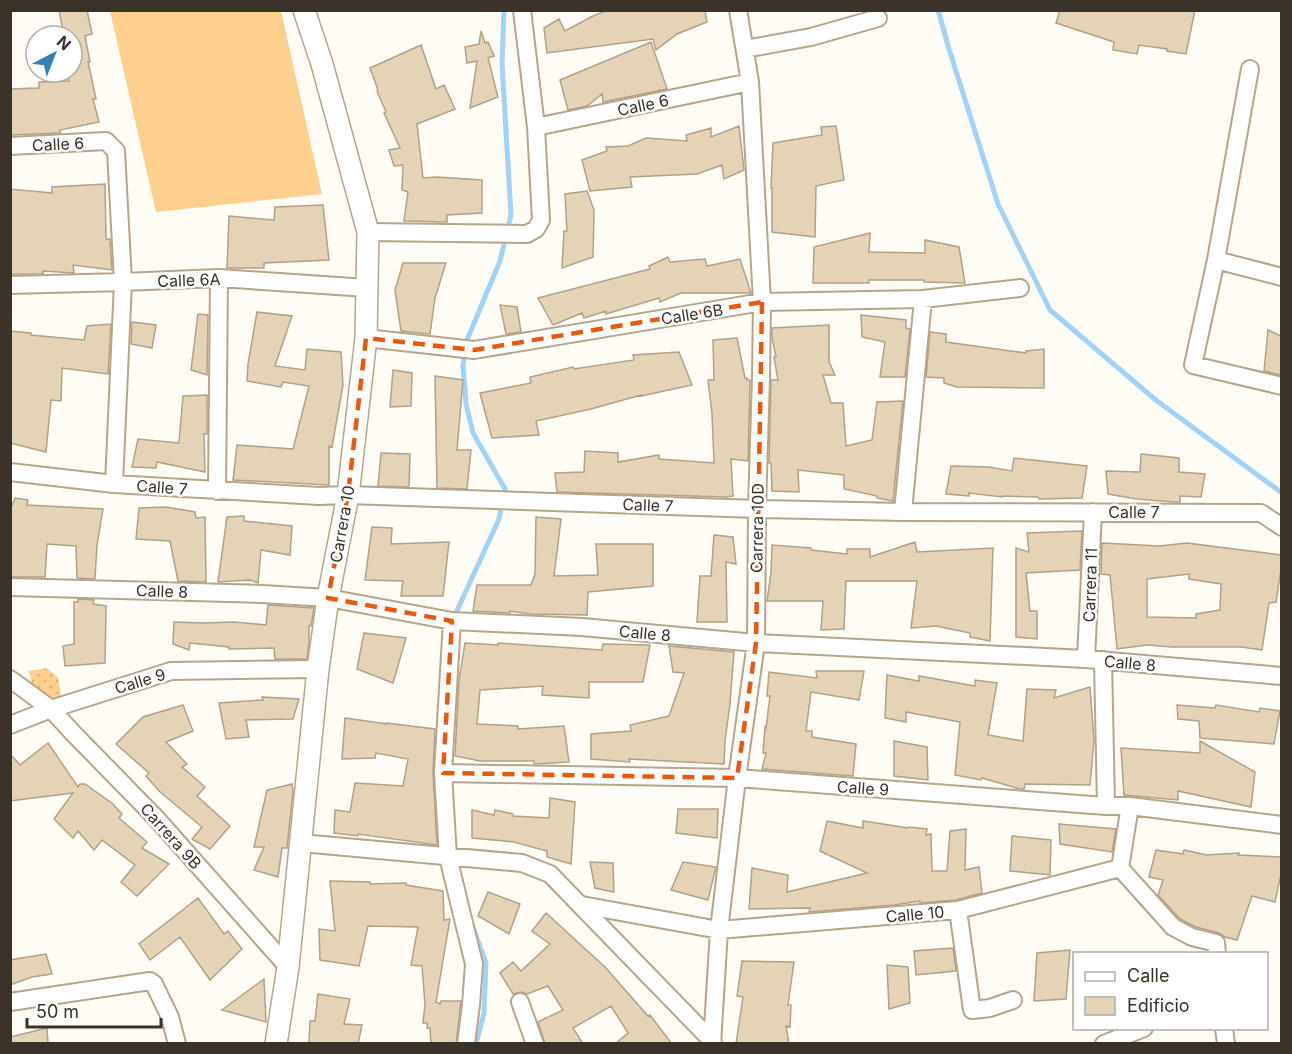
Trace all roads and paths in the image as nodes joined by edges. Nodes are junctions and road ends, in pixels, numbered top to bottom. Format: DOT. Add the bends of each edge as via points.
graph roads {
  1 [pos="304,10"];
  2 [pos="522,10"];
  3 [pos="738,10"];
  4 [pos="878,18"];
  5 [pos="745,49"];
  6 [pos="1250,69"];
  7 [pos="750,82"];
  8 [pos="536,127"];
  9 [pos="10,146"];
  10 [pos="368,232"];
  11 [pos="1216,260"];
  12 [pos="1281,277"];
  13 [pos="219,278"];
  14 [pos="123,282"];
  15 [pos="10,285"];
  16 [pos="367,288"];
  17 [pos="1020,288"];
  18 [pos="923,299"];
  19 [pos="762,302"];
  20 [pos="366,339"];
  21 [pos="1281,386"];
  22 [pos="10,472"];
  23 [pos="114,484"];
  24 [pos="217,491"];
  25 [pos="348,495"];
  26 [pos="757,509"];
  27 [pos="903,512"];
  28 [pos="1093,512"];
  29 [pos="1281,527"];
  30 [pos="10,587"];
  31 [pos="328,598"];
  32 [pos="452,621"];
  33 [pos="756,643"];
  34 [pos="1095,659"];
  35 [pos="318,669"];
  36 [pos="1281,676"];
  37 [pos="10,679"];
  38 [pos="51,709"];
  39 [pos="10,725"];
  40 [pos="443,773"];
  41 [pos="737,778"];
  42 [pos="1106,806"];
  43 [pos="1130,806"];
  44 [pos="1281,825"];
  45 [pos="301,843"];
  46 [pos="448,857"];
  47 [pos="1120,868"];
  48 [pos="582,905"];
  49 [pos="958,910"];
  50 [pos="719,930"];
  51 [pos="1216,948"];
  52 [pos="288,968"];
  53 [pos="1013,1000"];
  54 [pos="10,1002"];
  55 [pos="520,1002"];
  56 [pos="1141,1030"];
  57 [pos="712,1043"];
  58 [pos="177,1044"];
  59 [pos="276,1044"];
  60 [pos="466,1044"];
  61 [pos="535,1044"];
  62 [pos="1104,1044"];
  1 -- 10 [label="street, Carrera 10"];
  2 -- 8 [label="street"];
  3 -- 5 [label="street, Carrera 10D"];
  4 -- 5 [label="street" via="811,37"];
  5 -- 7 [label="street, Carrera 10D"];
  6 -- 11 [label="street"];
  7 -- 8 [label="street, Calle 6"];
  7 -- 19 [label="street, Carrera 10D"];
  8 -- 10 [label="street" via="541,220 536,229 527,234"];
  9 -- 14 [label="street, Calle 6" via="106,141 116,151"];
  10 -- 16 [label="street, Carrera 10"];
  11 -- 12 [label="street"];
  11 -- 21 [label="street" via="1192,365"];
  13 -- 14 [label="street, Calle 6A"];
  13 -- 16 [label="street, Calle 6A"];
  13 -- 24 [label="street"];
  14 -- 15 [label="street, Calle 6A"];
  14 -- 23 [label="street"];
  16 -- 20 [label="street, Carrera 10"];
  17 -- 18 [label="street, Calle 6B"];
  18 -- 19 [label="street, Calle 6B"];
  18 -- 27 [label="street"];
  19 -- 20 [label="street, Calle 6B" via="466,349"];
  19 -- 26 [label="street, Carrera 10D"];
  20 -- 25 [label="street, Carrera 10"];
  22 -- 23 [label="street, Calle 7"];
  23 -- 24 [label="street, Calle 7"];
  24 -- 25 [label="street, Calle 7"];
  25 -- 26 [label="street, Calle 7"];
  25 -- 31 [label="street, Carrera 10"];
  26 -- 27 [label="street, Calle 7"];
  26 -- 33 [label="street, Carrera 10D"];
  27 -- 28 [label="street, Calle 7"];
  28 -- 29 [label="street, Calle 7" via="1261,513"];
  28 -- 34 [label="street, Carrera 11"];
  30 -- 31 [label="street, Calle 8"];
  31 -- 32 [label="street, Calle 8"];
  31 -- 35 [label="street, Carrera 10"];
  32 -- 33 [label="street, Calle 8" via="582,627"];
  32 -- 40 [label="street"];
  33 -- 34 [label="street, Calle 8"];
  33 -- 41 [label="street, Carrera 10D"];
  34 -- 36 [label="street, Calle 8"];
  34 -- 42 [label="street, Carrera 11"];
  35 -- 38 [label="street, Calle 9" via="171,670"];
  35 -- 45 [label="street, Carrera 10"];
  37 -- 38 [label="street"];
  38 -- 39 [label="street"];
  38 -- 52 [label="street, Carrera 9B" via="156,818"];
  40 -- 41 [label="street, Calle 9"];
  40 -- 46 [label="street"];
  41 -- 42 [label="street, Calle 9"];
  41 -- 50 [label="street, Carrera 10D"];
  42 -- 43 [label="street, Calle 9"];
  43 -- 44 [label="street, Calle 9"];
  43 -- 47 [label="street"];
  45 -- 46 [label="street"];
  45 -- 52 [label="street, Carrera 10"];
  46 -- 48 [label="street" via="522,863 550,874"];
  46 -- 60 [label="street" via="474,964"];
  47 -- 49 [label="street, Calle 10"];
  47 -- 51 [label="street" via="1173,927"];
  48 -- 50 [label="street, Calle 10"];
  48 -- 57 [label="street"];
  49 -- 50 [label="street, Calle 10"];
  49 -- 53 [label="street" via="972,1011"];
  50 -- 57 [label="street, Carrera 10D"];
  52 -- 59 [label="street, Carrera 10"];
  54 -- 58 [label="street" via="150,981 170,1017"];
  55 -- 61 [label="street"];
  56 -- 62 [label="street"];
}
